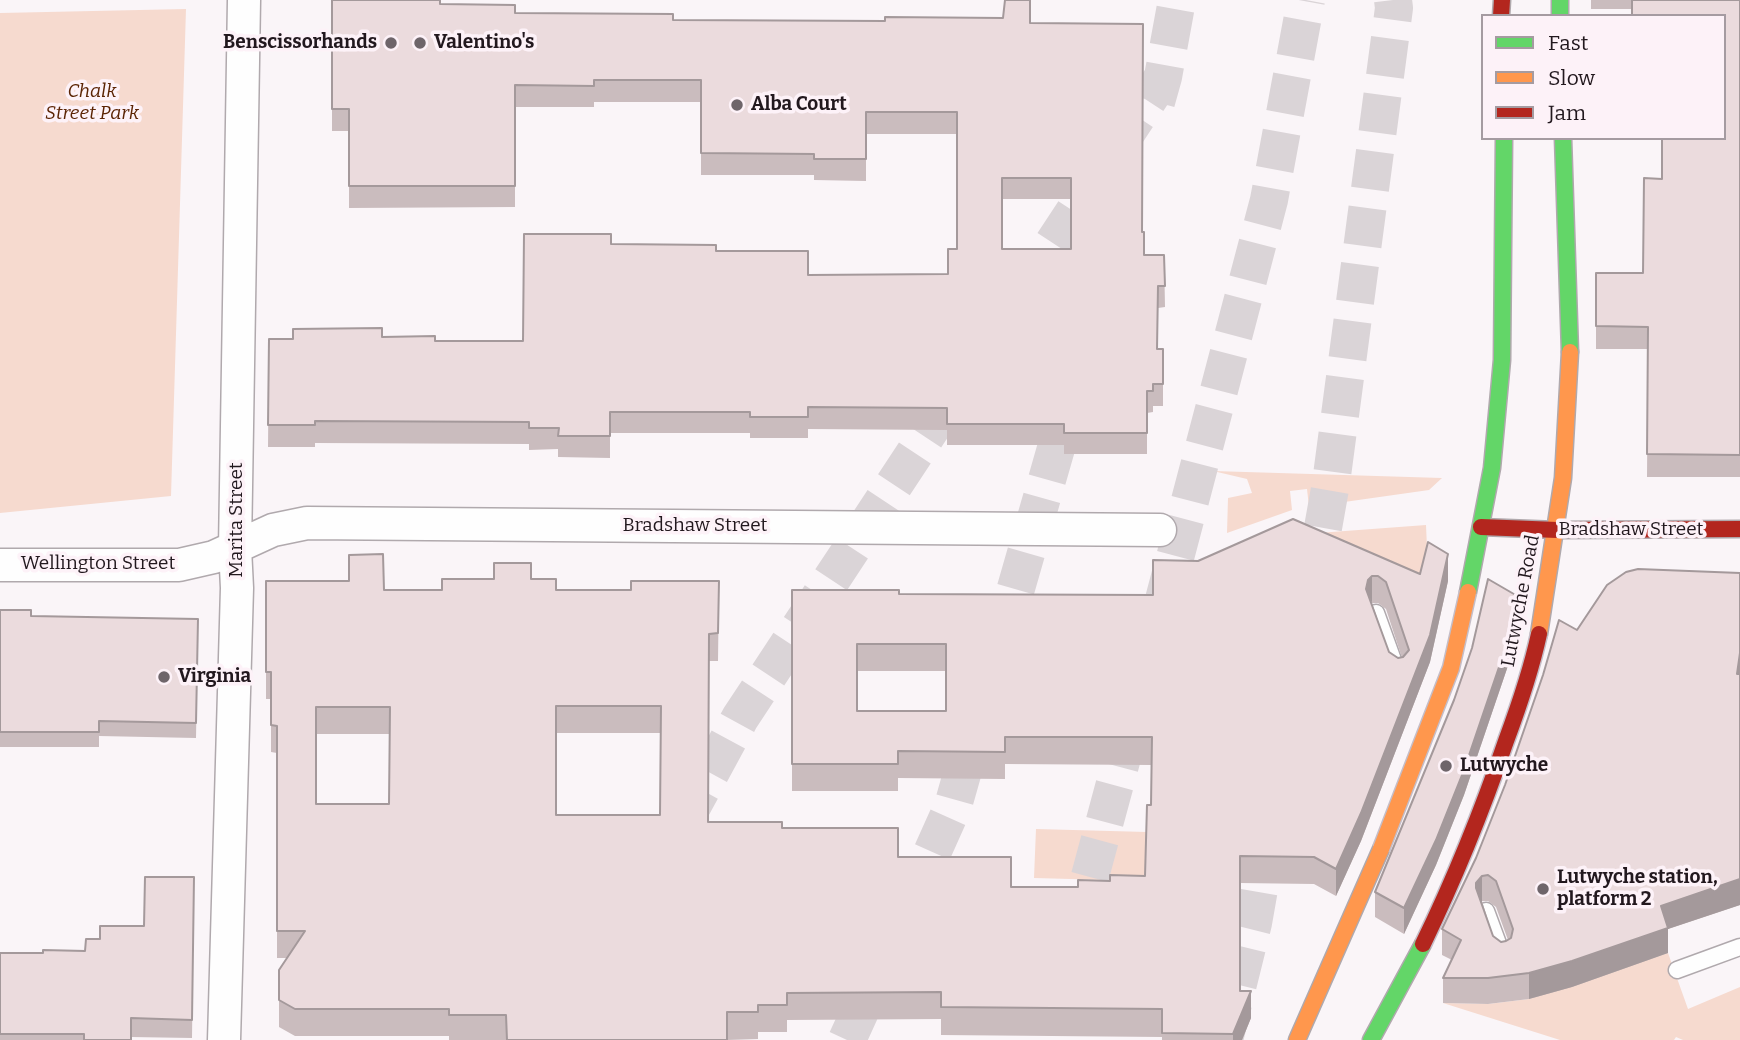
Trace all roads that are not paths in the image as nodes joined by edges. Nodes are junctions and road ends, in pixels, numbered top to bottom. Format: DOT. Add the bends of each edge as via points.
graph roads {
  1 [pos="244,0"];
  2 [pos="1504,140"];
  3 [pos="1563,140"];
  4 [pos="1480,527"];
  5 [pos="1740,529"];
  6 [pos="1160,530"];
  7 [pos="1557,530"];
  8 [pos="235,548"];
  9 [pos="0,565"];
  10 [pos="1376,613"];
  11 [pos="1399,676"];
  12 [pos="1486,911"];
  13 [pos="1740,947"];
  14 [pos="1503,957"];
  15 [pos="1677,970"];
  16 [pos="224,1040"];
  17 [pos="1297,1040"];
  18 [pos="1371,1040"];
  1 -- 8 [label="street, Marita Street"];
  2 -- 4 [label="main road" via="1502,360 1492,468"];
  3 -- 7 [label="main road, Lutwyche Road" via="1570,329"];
  4 -- 7 [label="main road, Bradshaw Street"];
  4 -- 17 [label="main road, bridge" via="1451,668 1398,810"];
  5 -- 7 [label="main road, Bradshaw Street"];
  6 -- 8 [label="street, Bradshaw Street" via="307,523 273,530"];
  7 -- 18 [label="main road, Lutwyche Road, bridge" via="1534,657 1491,792 1441,908"];
  8 -- 9 [label="street, Wellington Street" via="179,565"];
  8 -- 16 [label="street, Marita Street"];
  10 -- 11 [label="lane"];
  12 -- 14 [label="lane"];
  13 -- 15 [label="lane"];
}
